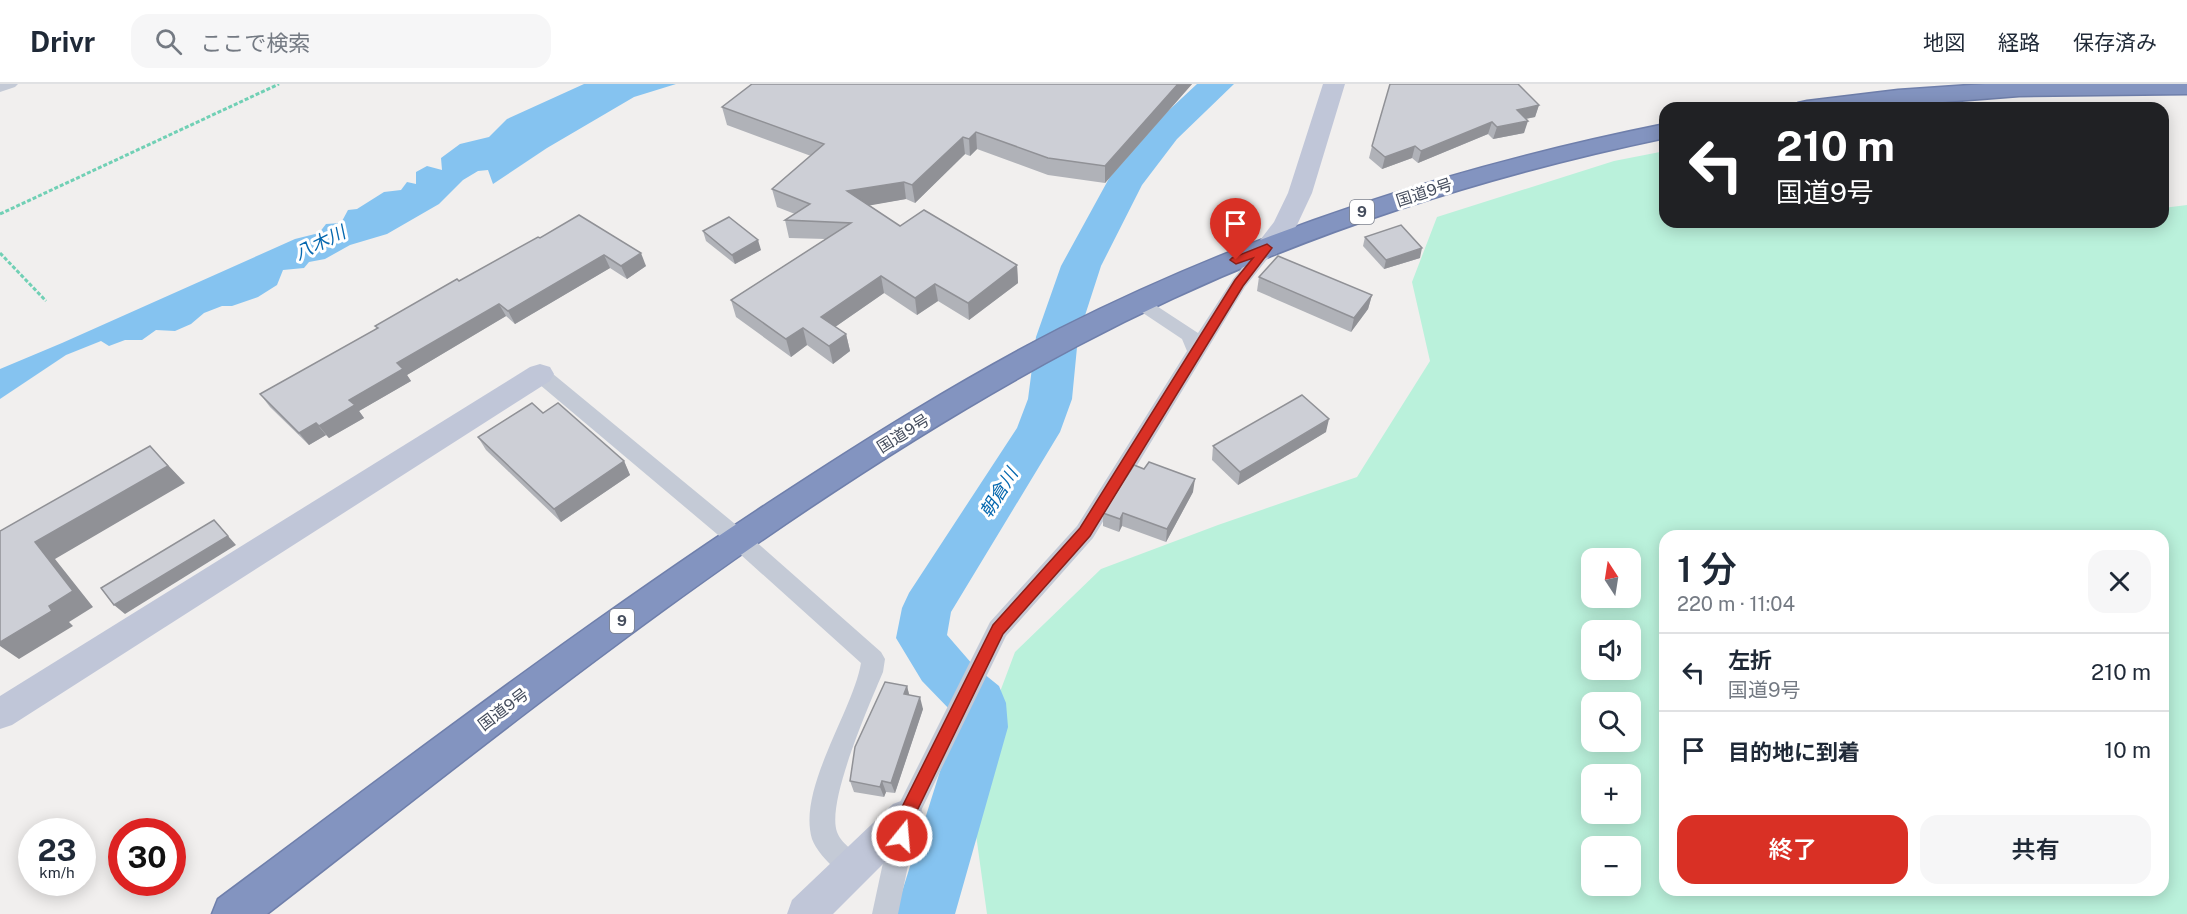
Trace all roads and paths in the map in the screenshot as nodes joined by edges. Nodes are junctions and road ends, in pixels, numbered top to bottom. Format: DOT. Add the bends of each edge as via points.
graph roads {
  1 [pos="10,84"];
  2 [pos="279,84"];
  3 [pos="1334,84"];
  4 [pos="2017,86"];
  5 [pos="0,87"];
  6 [pos="2187,87"];
  7 [pos="1857,102"];
  8 [pos="1659,132"];
  9 [pos="0,214"];
  10 [pos="1267,248"];
  11 [pos="0,253"];
  12 [pos="46,301"];
  13 [pos="1140,303"];
  14 [pos="1197,353"];
  15 [pos="540,374"];
  16 [pos="738,539"];
  17 [pos="0,714"];
  18 [pos="906,816"];
  19 [pos="853,868"];
  20 [pos="233,914"];
  21 [pos="806,914"];
  22 [pos="885,914"];
  1 -- 5 [label="street"];
  2 -- 9 [label="path"];
  3 -- 10 [label="street" via="1300,193 1285,225"];
  4 -- 6 [label="highway"];
  4 -- 7 [label="highway"];
  8 -- 10 [label="highway, 国道9号 / 9" via="1502,168 1374,207"];
  10 -- 13 [label="highway, 国道9号 / 9"];
  10 -- 14 [label="street" via="1239,283"];
  11 -- 12 [label="path"];
  13 -- 14 [label="street" via="1190,335"];
  13 -- 16 [label="highway, 国道9号 / 9" via="1031,357 888,441"];
  14 -- 18 [label="street" via="1085,532 998,629"];
  15 -- 16 [label="street"];
  15 -- 17 [label="street"];
  16 -- 19 [label="street" via="873,659 837,757 822,825 826,839"];
  16 -- 20 [label="highway, 国道9号 / 9" via="578,652"];
  18 -- 19 [label="street"];
  18 -- 22 [label="street"];
  19 -- 21 [label="street"];
}
